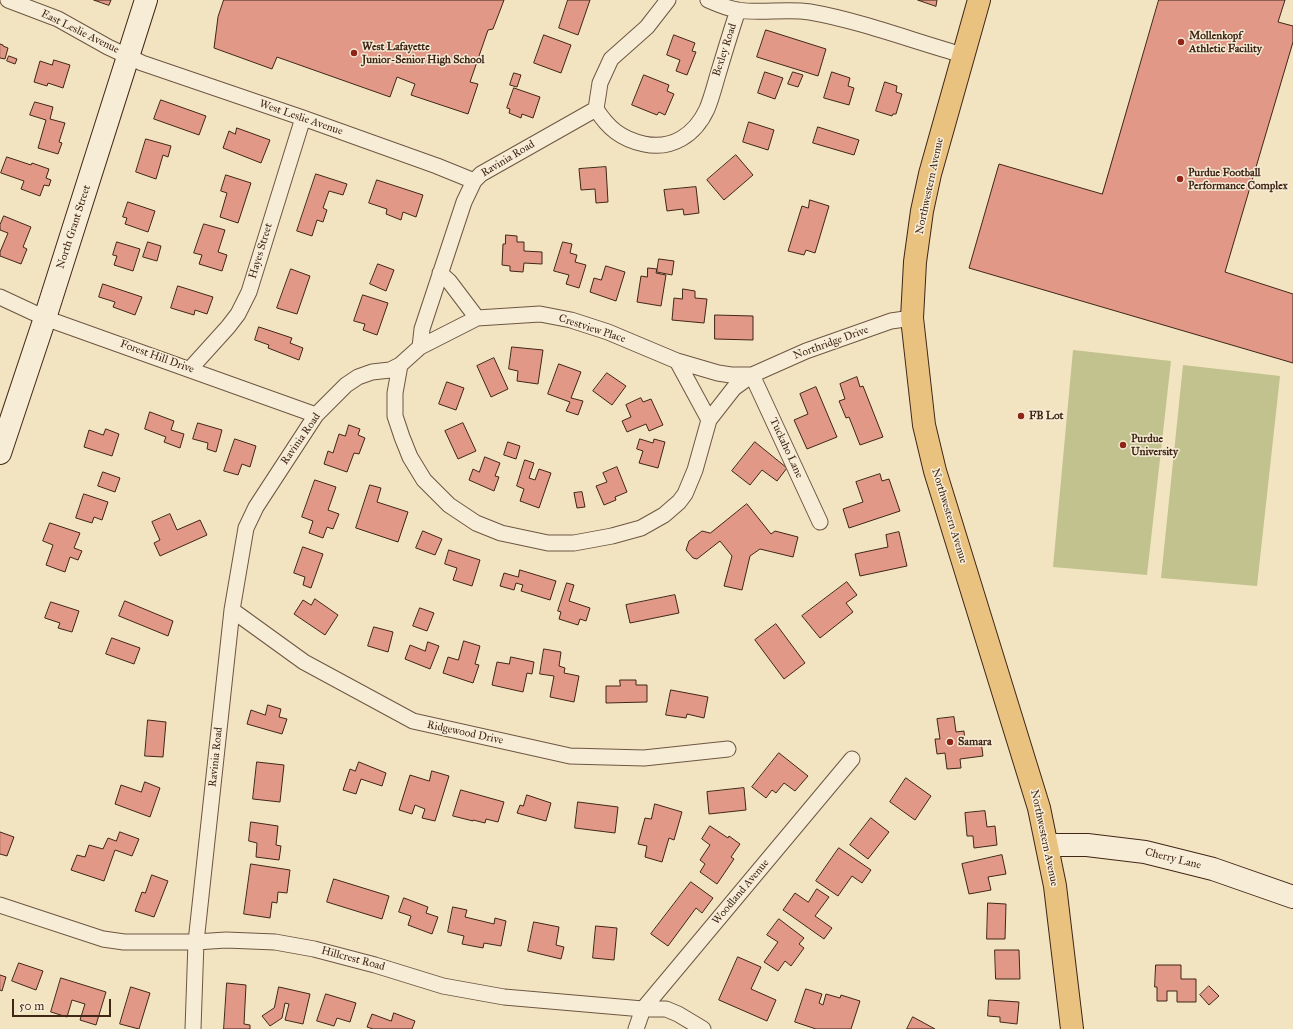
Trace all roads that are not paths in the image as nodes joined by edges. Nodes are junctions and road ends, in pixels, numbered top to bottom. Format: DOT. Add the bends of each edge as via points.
graph roads {
  1 [pos="8,0"];
  2 [pos="146,0"];
  3 [pos="668,0"];
  4 [pos="708,0"];
  5 [pos="980,0"];
  6 [pos="738,10"];
  7 [pos="963,55"];
  8 [pos="128,56"];
  9 [pos="596,109"];
  10 [pos="303,118"];
  11 [pos="474,181"];
  12 [pos="440,273"];
  13 [pos="0,297"];
  14 [pos="45,318"];
  15 [pos="477,318"];
  16 [pos="912,318"];
  17 [pos="420,347"];
  18 [pos="677,361"];
  19 [pos="400,365"];
  20 [pos="190,369"];
  21 [pos="752,375"];
  22 [pos="316,415"];
  23 [pos="709,420"];
  24 [pos="0,453"];
  25 [pos="820,522"];
  26 [pos="232,610"];
  27 [pos="728,749"];
  28 [pos="852,758"];
  29 [pos="1048,845"];
  30 [pos="1292,892"];
  31 [pos="0,905"];
  32 [pos="196,942"];
  33 [pos="643,1009"];
  34 [pos="193,1029"];
  35 [pos="636,1029"];
  36 [pos="703,1029"];
  37 [pos="1072,1029"];
  1 -- 8 [label="street, East Leslie Avenue" via="58,19"];
  2 -- 8 [label="street, North Grant Street"];
  3 -- 9 [label="street" via="647,27 611,58 600,83"];
  4 -- 6 [label="street"];
  5 -- 7 [label="main road, Northwestern Avenue"];
  6 -- 7 [label="street, Bexley Road" via="799,10 816,13"];
  6 -- 9 [label="street, Bexley Road" via="707,109 697,126 683,138 673,144 654,146 636,142 622,136 605,123"];
  7 -- 16 [label="main road, Northwestern Avenue" via="922,211 915,262"];
  8 -- 10 [label="street, West Leslie Avenue"];
  8 -- 14 [label="street, North Grant Street"];
  9 -- 11 [label="street, Ravinia Road" via="481,174"];
  10 -- 11 [label="street, West Leslie Avenue"];
  10 -- 20 [label="street, Hayes Street" via="249,292 238,314"];
  11 -- 12 [label="street, Ravinia Road" via="464,202"];
  12 -- 15 [label="street"];
  12 -- 17 [label="street, Ravinia Road" via="422,329"];
  13 -- 14 [label="street, Forest Hill Drive"];
  14 -- 20 [label="street, Forest Hill Drive"];
  14 -- 24 [label="street, North Grant Street"];
  15 -- 17 [label="street, Crestview Place"];
  15 -- 18 [label="street, Crestview Place" via="540,314 571,320 608,332"];
  16 -- 21 [label="street, Northridge Drive" via="891,321 827,343"];
  16 -- 29 [label="main road, Northwestern Avenue" via="924,425 934,471 1039,808"];
  17 -- 19 [label="street, Ravinia Road"];
  18 -- 21 [label="street, Northridge Drive" via="731,376"];
  18 -- 23 [label="street"];
  19 -- 22 [label="street, Ravinia Road" via="390,370 358,377 346,385"];
  19 -- 23 [label="street, Northridge Drive" via="395,393 395,416 410,457 424,480 449,505 476,523 501,534 548,543 574,543 612,536 641,528 664,515 685,494 695,470"];
  20 -- 22 [label="street, Forest Hill Drive"];
  21 -- 23 [label="street, Northridge Drive" via="734,388"];
  21 -- 25 [label="street, Tuckaho Lane"];
  22 -- 26 [label="street, Ravinia Road" via="251,516 246,528"];
  26 -- 27 [label="street, Ridgewood Drive" via="304,662 413,721 570,756 644,758"];
  26 -- 32 [label="street, Ravinia Road"];
  28 -- 33 [label="street, Woodland Avenue"];
  29 -- 30 [label="street, Cherry Lane" via="1087,845 1145,852"];
  29 -- 37 [label="main road, Northwestern Avenue"];
  31 -- 32 [label="street, Hillcrest Road" via="103,939 124,942"];
  32 -- 33 [label="street, Hillcrest Road" via="275,942 314,949 443,986 504,996"];
  32 -- 34 [label="street, Ravinia Road"];
  33 -- 35 [label="street, Woodland Avenue"];
  33 -- 36 [label="street, Hillcrest Road" via="666,1009"];
}
